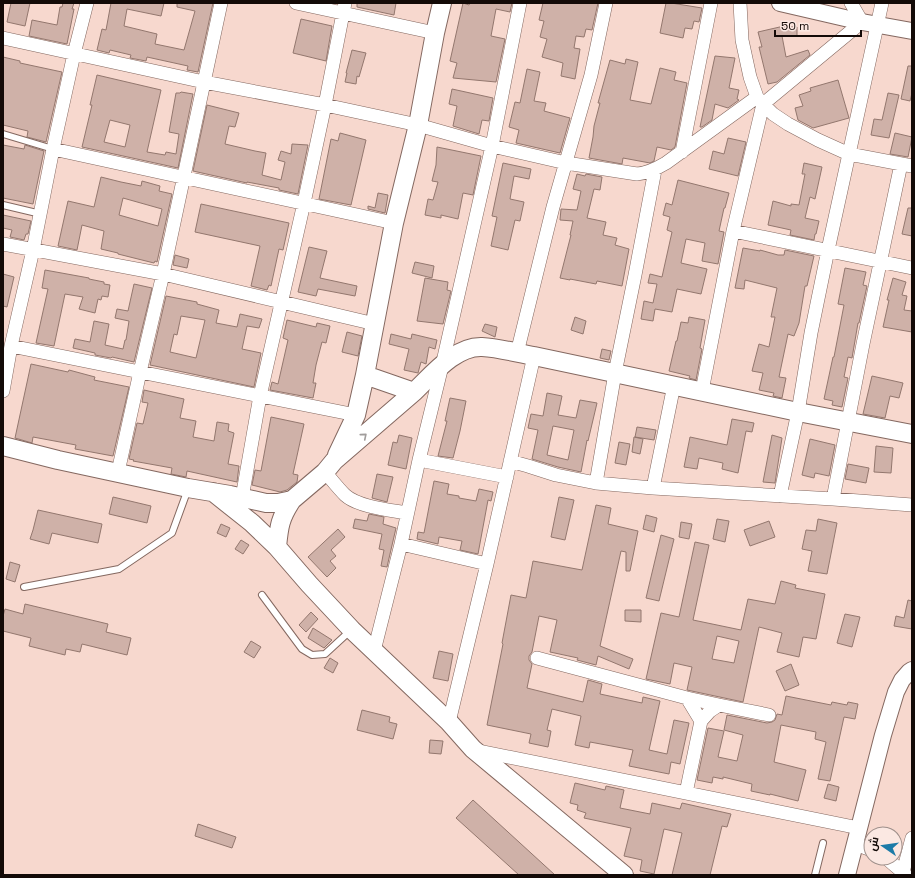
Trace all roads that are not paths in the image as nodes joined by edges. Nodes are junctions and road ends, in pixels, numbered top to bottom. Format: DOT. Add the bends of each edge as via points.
graph roads {
  1 [pos="88,3"];
  2 [pos="221,3"];
  3 [pos="296,3"];
  4 [pos="442,3"];
  5 [pos="520,3"];
  6 [pos="606,3"];
  7 [pos="711,3"];
  8 [pos="740,3"];
  9 [pos="780,3"];
  10 [pos="851,3"];
  11 [pos="882,3"];
  12 [pos="344,8"];
  13 [pos="870,24"];
  14 [pos="912,31"];
  15 [pos="435,33"];
  16 [pos="3,38"];
  17 [pos="74,54"];
  18 [pos="204,82"];
  19 [pos="760,101"];
  20 [pos="325,105"];
  21 [pos="418,125"];
  22 [pos="3,134"];
  23 [pos="492,146"];
  24 [pos="53,149"];
  25 [pos="682,152"];
  26 [pos="849,154"];
  27 [pos="566,163"];
  28 [pos="906,165"];
  29 [pos="655,170"];
  30 [pos="183,177"];
  31 [pos="304,203"];
  32 [pos="3,205"];
  33 [pos="40,214"];
  34 [pos="394,222"];
  35 [pos="733,231"];
  36 [pos="3,244"];
  37 [pos="33,250"];
  38 [pos="828,250"];
  39 [pos="881,261"];
  40 [pos="912,268"];
  41 [pos="163,274"];
  42 [pos="282,302"];
  43 [pos="375,324"];
  44 [pos="11,346"];
  45 [pos="526,354"];
  46 [pos="442,366"];
  47 [pos="140,372"];
  48 [pos="615,373"];
  49 [pos="365,375"];
  50 [pos="674,385"];
  51 [pos="3,391"];
  52 [pos="702,391"];
  53 [pos="414,392"];
  54 [pos="260,396"];
  55 [pos="798,412"];
  56 [pos="356,414"];
  57 [pos="848,422"];
  58 [pos="912,434"];
  59 [pos="3,446"];
  60 [pos="419,460"];
  61 [pos="510,462"];
  62 [pos="330,466"];
  63 [pos="118,472"];
  64 [pos="507,477"];
  65 [pos="596,483"];
  66 [pos="188,488"];
  67 [pos="653,488"];
  68 [pos="213,492"];
  69 [pos="780,496"];
  70 [pos="242,498"];
  71 [pos="834,499"];
  72 [pos="292,500"];
  73 [pos="912,503"];
  74 [pos="407,514"];
  75 [pos="401,544"];
  76 [pos="277,547"];
  77 [pos="487,564"];
  78 [pos="24,587"];
  79 [pos="262,595"];
  80 [pos="352,630"];
  81 [pos="374,651"];
  82 [pos="536,658"];
  83 [pos="912,670"];
  84 [pos="686,698"];
  85 [pos="719,706"];
  86 [pos="769,715"];
  87 [pos="701,721"];
  88 [pos="449,722"];
  89 [pos="473,749"];
  90 [pos="686,793"];
  91 [pos="912,838"];
  92 [pos="823,843"];
  93 [pos="855,843"];
  94 [pos="863,846"];
  95 [pos="896,866"];
  96 [pos="905,874"];
  97 [pos="624,875"];
  98 [pos="815,875"];
  99 [pos="846,875"];
  1 -- 17 [label="street"];
  2 -- 18 [label="street"];
  3 -- 12 [label="street"];
  4 -- 15 [label="main road"];
  5 -- 23 [label="street"];
  6 -- 27 [label="street" via="591,75"];
  7 -- 25 [label="street"];
  8 -- 19 [label="street" via="742,40 750,77"];
  9 -- 13 [label="street"];
  10 -- 13 [label="street"];
  11 -- 13 [label="street"];
  12 -- 15 [label="street"];
  12 -- 20 [label="street"];
  13 -- 14 [label="street"];
  13 -- 19 [label="street"];
  13 -- 26 [label="street"];
  15 -- 21 [label="main road"];
  16 -- 17 [label="street"];
  17 -- 18 [label="street"];
  17 -- 24 [label="street"];
  18 -- 20 [label="street"];
  18 -- 30 [label="street"];
  19 -- 25 [label="street"];
  19 -- 26 [label="street" via="788,124"];
  19 -- 35 [label="street"];
  20 -- 21 [label="street"];
  20 -- 31 [label="street"];
  21 -- 23 [label="street"];
  21 -- 34 [label="main road"];
  22 -- 24 [label="lane"];
  23 -- 27 [label="street"];
  23 -- 46 [label="street"];
  24 -- 30 [label="street"];
  24 -- 33 [label="street"];
  25 -- 29 [label="street"];
  26 -- 28 [label="street"];
  26 -- 38 [label="street"];
  27 -- 29 [label="street" via="637,174"];
  27 -- 45 [label="street" via="553,207"];
  28 -- 39 [label="street"];
  29 -- 48 [label="street"];
  30 -- 31 [label="street"];
  30 -- 41 [label="street"];
  31 -- 34 [label="street"];
  31 -- 42 [label="street"];
  32 -- 33 [label="lane"];
  33 -- 37 [label="street"];
  34 -- 43 [label="main road"];
  35 -- 38 [label="street"];
  35 -- 52 [label="street"];
  36 -- 37 [label="street"];
  37 -- 41 [label="street"];
  37 -- 44 [label="street"];
  38 -- 39 [label="street"];
  38 -- 55 [label="street"];
  39 -- 40 [label="street"];
  39 -- 57 [label="street"];
  41 -- 42 [label="street"];
  41 -- 47 [label="street"];
  42 -- 43 [label="street"];
  42 -- 54 [label="street"];
  43 -- 49 [label="main road"];
  44 -- 47 [label="street"];
  44 -- 51 [label="street"];
  45 -- 46 [label="main road" via="480,347 457,353"];
  45 -- 48 [label="main road"];
  45 -- 61 [label="street"];
  46 -- 53 [label="main road"];
  46 -- 60 [label="street"];
  47 -- 54 [label="street"];
  47 -- 63 [label="street"];
  48 -- 50 [label="main road"];
  48 -- 65 [label="street"];
  49 -- 53 [label="main road"];
  49 -- 56 [label="main road"];
  50 -- 52 [label="main road"];
  50 -- 67 [label="street"];
  52 -- 55 [label="main road"];
  62 -- 53 [label="main road, one-way"];
  54 -- 56 [label="street"];
  54 -- 70 [label="street"];
  55 -- 57 [label="main road"];
  55 -- 69 [label="street"];
  56 -- 62 [label="main road"];
  57 -- 58 [label="main road"];
  57 -- 71 [label="street"];
  59 -- 63 [label="main road"];
  60 -- 64 [label="street"];
  60 -- 74 [label="street"];
  61 -- 64 [label="street"];
  61 -- 65 [label="street"];
  62 -- 72 [label="main road"];
  62 -- 74 [label="street" via="346,496 369,506"];
  63 -- 66 [label="main road"];
  64 -- 77 [label="street"];
  65 -- 67 [label="street"];
  66 -- 68 [label="main road"];
  66 -- 78 [label="lane" via="172,533 119,569"];
  67 -- 69 [label="street"];
  68 -- 70 [label="main road"];
  68 -- 76 [label="main road"];
  69 -- 71 [label="street"];
  70 -- 72 [label="main road" via="266,503"];
  71 -- 73 [label="street"];
  72 -- 76 [label="main road" via="278,528"];
  74 -- 75 [label="street"];
  75 -- 77 [label="street"];
  75 -- 81 [label="street"];
  76 -- 80 [label="main road"];
  77 -- 88 [label="street"];
  79 -- 80 [label="lane" via="302,649 312,655 325,654"];
  80 -- 81 [label="main road"];
  81 -- 88 [label="main road"];
  82 -- 84 [label="street"];
  83 -- 93 [label="street" via="902,680 896,692"];
  84 -- 85 [label="street"];
  84 -- 87 [label="street"];
  85 -- 86 [label="street"];
  85 -- 87 [label="street" via="710,710"];
  87 -- 90 [label="street"];
  88 -- 89 [label="main road"];
  89 -- 90 [label="street"];
  89 -- 97 [label="main road"];
  90 -- 93 [label="street"];
  91 -- 96 [label="street"];
  92 -- 98 [label="lane"];
  93 -- 94 [label="street"];
  93 -- 99 [label="street"];
  95 -- 96 [label="street"];
}
